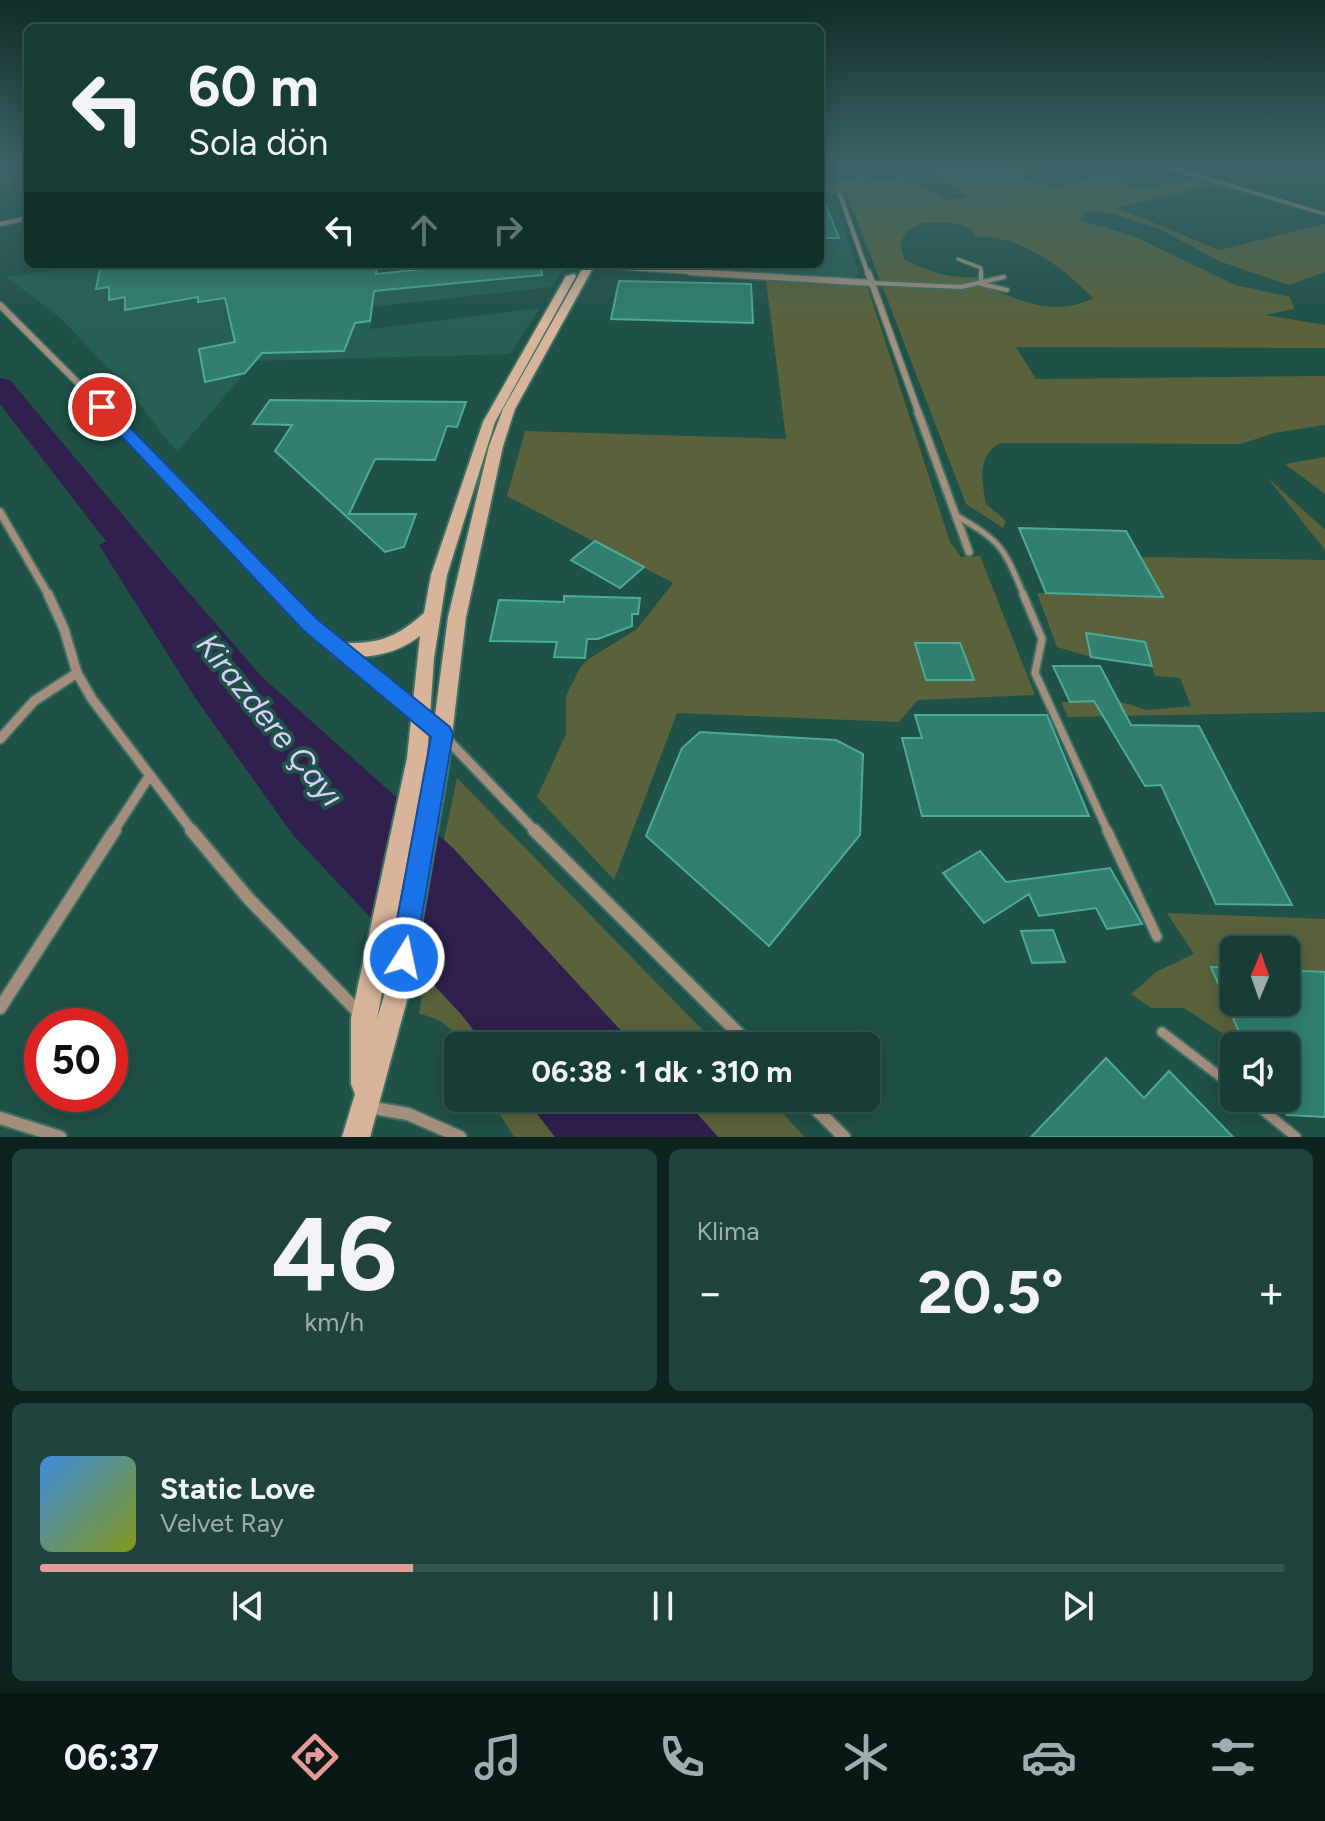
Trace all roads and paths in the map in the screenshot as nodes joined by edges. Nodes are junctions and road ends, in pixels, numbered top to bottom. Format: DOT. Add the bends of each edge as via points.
graph roads {
  1 [pos="849,218"];
  2 [pos="24,219"];
  3 [pos="0,224"];
  4 [pos="958,259"];
  5 [pos="582,268"];
  6 [pos="582,268"];
  7 [pos="632,268"];
  8 [pos="1004,277"];
  9 [pos="873,283"];
  10 [pos="981,284"];
  11 [pos="1007,290"];
  12 [pos="0,305"];
  13 [pos="0,512"];
  14 [pos="957,516"];
  15 [pos="969,552"];
  16 [pos="432,616"];
  17 [pos="339,650"];
  18 [pos="77,673"];
  19 [pos="420,716"];
  20 [pos="442,734"];
  21 [pos="0,739"];
  22 [pos="150,775"];
  23 [pos="1157,937"];
  24 [pos="0,1008"];
  25 [pos="364,1018"];
  26 [pos="737,1032"];
  27 [pos="1162,1032"];
  28 [pos="1220,1076"];
  29 [pos="364,1106"];
  30 [pos="819,1112"];
  31 [pos="1265,1112"];
  32 [pos="0,1118"];
  33 [pos="60,1137"];
  34 [pos="356,1137"];
  35 [pos="460,1137"];
  36 [pos="844,1137"];
  37 [pos="1296,1137"];
  1 -- 9 [label="street"];
  2 -- 3 [label="street"];
  4 -- 10 [label="lane" via="981,268"];
  5 -- 16 [label="main road" via="489,422 452,531"];
  6 -- 20 [label="main road" via="509,409 496,446 457,617"];
  7 -- 9 [label="street"];
  8 -- 10 [label="lane"];
  9 -- 10 [label="lane" via="946,288"];
  9 -- 14 [label="street"];
  10 -- 11 [label="lane"];
  12 -- 17 [label="street"];
  13 -- 18 [label="street" via="49,590"];
  14 -- 15 [label="street"];
  14 -- 23 [label="lane" via="993,537 1005,551 1042,639 1035,673"];
  16 -- 17 [label="main road" via="396,645"];
  16 -- 19 [label="main road"];
  17 -- 19 [label="street"];
  18 -- 21 [label="street" via="34,701"];
  18 -- 22 [label="street"];
  19 -- 20 [label="street"];
  19 -- 25 [label="main road" via="417,758"];
  20 -- 26 [label="street"];
  20 -- 29 [label="main road" via="398,989"];
  22 -- 24 [label="street"];
  22 -- 25 [label="street" via="248,898"];
  25 -- 29 [label="main road"];
  27 -- 28 [label="lane"];
  29 -- 34 [label="main road"];
  29 -- 35 [label="street" via="408,1114"];
  30 -- 36 [label="street"];
  31 -- 37 [label="lane"];
  32 -- 33 [label="street"];
}
